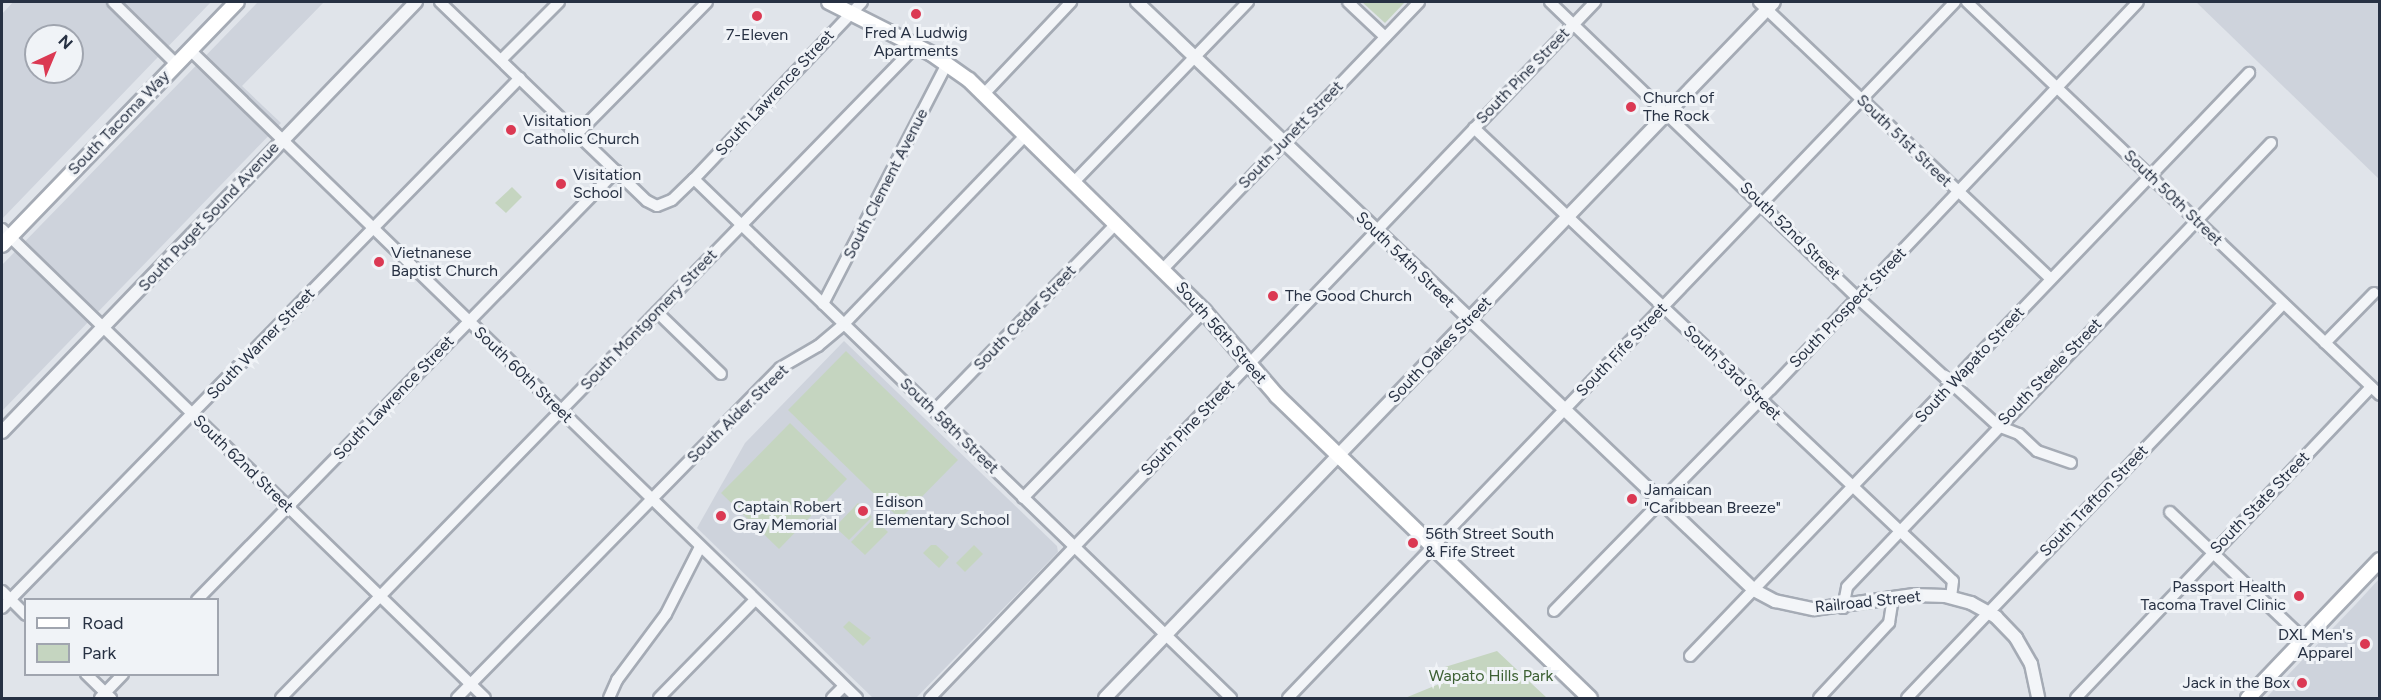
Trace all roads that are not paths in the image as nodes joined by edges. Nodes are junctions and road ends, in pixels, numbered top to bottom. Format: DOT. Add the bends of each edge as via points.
graph roads {
  1 [pos="113,2"];
  2 [pos="237,2"];
  3 [pos="416,2"];
  4 [pos="440,2"];
  5 [pos="559,2"];
  6 [pos="707,2"];
  7 [pos="829,2"];
  8 [pos="862,2"];
  9 [pos="1071,2"];
  10 [pos="1137,2"];
  11 [pos="1248,2"];
  12 [pos="1348,2"];
  13 [pos="1419,2"];
  14 [pos="1550,2"];
  15 [pos="1595,2"];
  16 [pos="1956,2"];
  17 [pos="1966,2"];
  18 [pos="2138,2"];
  19 [pos="1767,4"];
  20 [pos="851,13"];
  21 [pos="1573,24"];
  22 [pos="1385,37"];
  23 [pos="916,46"];
  24 [pos="190,50"];
  25 [pos="1194,57"];
  26 [pos="501,60"];
  27 [pos="176,64"];
  28 [pos="947,64"];
  29 [pos="2249,74"];
  30 [pos="520,78"];
  31 [pos="2056,88"];
  32 [pos="984,94"];
  33 [pos="1862,99"];
  34 [pos="1667,113"];
  35 [pos="1474,128"];
  36 [pos="577,134"];
  37 [pos="1025,136"];
  38 [pos="281,140"];
  39 [pos="2271,143"];
  40 [pos="1283,144"];
  41 [pos="615,171"];
  42 [pos="2150,177"];
  43 [pos="694,179"];
  44 [pos="1073,183"];
  45 [pos="1958,194"];
  46 [pos="1762,203"];
  47 [pos="1568,217"];
  48 [pos="2195,220"];
  49 [pos="1116,224"];
  50 [pos="741,225"];
  51 [pos="372,230"];
  52 [pos="1375,232"];
  53 [pos="4,237"];
  54 [pos="1163,268"];
  55 [pos="2051,279"];
  56 [pos="2374,293"];
  57 [pos="1858,297"];
  58 [pos="823,304"];
  59 [pos="2283,304"];
  60 [pos="1663,307"];
  61 [pos="1204,311"];
  62 [pos="657,312"];
  63 [pos="1469,320"];
  64 [pos="468,322"];
  65 [pos="844,324"];
  66 [pos="103,328"];
  67 [pos="2325,344"];
  68 [pos="1248,365"];
  69 [pos="721,374"];
  70 [pos="1953,384"];
  71 [pos="2375,391"];
  72 [pos="1759,398"];
  73 [pos="934,411"];
  74 [pos="1563,411"];
  75 [pos="560,412"];
  76 [pos="192,414"];
  77 [pos="1998,426"];
  78 [pos="2,432"];
  79 [pos="1339,455"];
  80 [pos="2071,463"];
  81 [pos="1853,488"];
  82 [pos="1023,498"];
  83 [pos="651,499"];
  84 [pos="1659,503"];
  85 [pos="287,507"];
  86 [pos="2170,512"];
  87 [pos="1899,532"];
  88 [pos="700,547"];
  89 [pos="1074,547"];
  90 [pos="1433,547"];
  91 [pos="2213,552"];
  92 [pos="2379,560"];
  93 [pos="1754,590"];
  94 [pos="6,595"];
  95 [pos="380,597"];
  96 [pos="1951,597"];
  97 [pos="199,598"];
  98 [pos="1893,598"];
  99 [pos="755,600"];
  100 [pos="2,608"];
  101 [pos="1843,608"];
  102 [pos="1554,611"];
  103 [pos="1987,611"];
  104 [pos="24,613"];
  105 [pos="1166,635"];
  106 [pos="2304,639"];
  107 [pos="1690,657"];
  108 [pos="87,676"];
  109 [pos="122,676"];
  110 [pos="470,684"];
  111 [pos="844,686"];
  112 [pos="105,697"];
  113 [pos="281,699"];
  114 [pos="457,699"];
  115 [pos="485,699"];
  116 [pos="609,699"];
  117 [pos="659,699"];
  118 [pos="832,699"];
  119 [pos="857,699"];
  120 [pos="930,699"];
  121 [pos="1105,699"];
  122 [pos="1231,699"];
  123 [pos="1288,699"];
  124 [pos="1590,699"];
  125 [pos="1820,699"];
  126 [pos="1907,699"];
  127 [pos="2038,699"];
  128 [pos="2076,699"];
  129 [pos="2248,699"];
  1 -- 27 [label="street"];
  2 -- 24 [label="main road, South Tacoma Way"];
  3 -- 38 [label="street, South Puget Sound Avenue"];
  4 -- 26 [label="street"];
  5 -- 26 [label="street"];
  6 -- 36 [label="street"];
  7 -- 20 [label="main road, South 56th Street"];
  8 -- 20 [label="street, South Lawrence Street"];
  9 -- 32 [label="street"];
  10 -- 25 [label="street, South 54th Street"];
  11 -- 25 [label="street"];
  12 -- 22 [label="street"];
  13 -- 22 [label="street, South Junett Street"];
  14 -- 21 [label="street, South 52nd Street"];
  15 -- 21 [label="street, South Pine Street"];
  16 -- 17 [label="street"];
  16 -- 33 [label="street, South Fife Street"];
  17 -- 31 [label="street, South 50th Street"];
  18 -- 31 [label="street, South Prospect Street"];
  19 -- 33 [label="street, South 51st Street"];
  19 -- 34 [label="street, South Oakes Street"];
  20 -- 23 [label="main road, South 56th Street"];
  20 -- 43 [label="street, South Lawrence Street"];
  21 -- 34 [label="street, South 52nd Street"];
  21 -- 35 [label="street, South Pine Street"];
  22 -- 40 [label="street, South Junett Street"];
  23 -- 28 [label="main road, South 56th Street"];
  23 -- 50 [label="street, South Montgomery Street"];
  24 -- 27 [label="main road, South Tacoma Way"];
  24 -- 38 [label="street, South 60th Street"];
  25 -- 40 [label="street, South 54th Street"];
  25 -- 44 [label="street"];
  26 -- 30 [label="street"];
  27 -- 53 [label="main road, South Tacoma Way"];
  28 -- 32 [label="main road, South 56th Street"];
  28 -- 58 [label="street, South Clement Avenue"];
  29 -- 42 [label="street, South Wapato Street"];
  30 -- 36 [label="street"];
  30 -- 51 [label="street, South Warner Street"];
  31 -- 42 [label="street, South 50th Street"];
  31 -- 45 [label="street, South Prospect Street"];
  32 -- 37 [label="main road, South 56th Street"];
  33 -- 45 [label="street, South 51st Street"];
  33 -- 46 [label="street, South Fife Street"];
  34 -- 46 [label="street, South 52nd Street"];
  34 -- 47 [label="street, South Oakes Street"];
  35 -- 47 [label="street, South 53rd Street"];
  35 -- 52 [label="street, South Pine Street"];
  36 -- 41 [label="street"];
  37 -- 44 [label="main road, South 56th Street"];
  37 -- 65 [label="street, South Alder Street"];
  38 -- 51 [label="street, South 60th Street"];
  38 -- 66 [label="street, South Puget Sound Avenue"];
  39 -- 48 [label="street, South Steele Street"];
  40 -- 52 [label="street, South 54th Street"];
  40 -- 54 [label="street, South Junett Street"];
  41 -- 43 [label="street, South Lawrence Street" via="647,201 660,206"];
  41 -- 64 [label="street, South Lawrence Street"];
  42 -- 48 [label="street, South 50th Street"];
  42 -- 55 [label="street, South Wapato Street"];
  43 -- 50 [label="street, South 58th Street"];
  44 -- 49 [label="main road, South 56th Street"];
  45 -- 55 [label="street, South 51st Street"];
  45 -- 57 [label="street, South Prospect Street"];
  46 -- 57 [label="street, South 52nd Street"];
  46 -- 60 [label="street, South Fife Street"];
  47 -- 60 [label="street, South 53rd Street"];
  47 -- 63 [label="street, South Oakes Street"];
  48 -- 59 [label="street, South 50th Street"];
  48 -- 77 [label="street, South Steele Street"];
  49 -- 54 [label="main road, South 56th Street"];
  49 -- 73 [label="street, South Cedar Street"];
  50 -- 58 [label="street, South 58th Street"];
  50 -- 62 [label="street, South Montgomery Street"];
  51 -- 64 [label="street, South 60th Street"];
  51 -- 76 [label="street, South Warner Street"];
  52 -- 63 [label="street, South 54th Street"];
  52 -- 68 [label="street, South Pine Street"];
  53 -- 66 [label="street, South 62nd Street"];
  54 -- 61 [label="main road, South 56th Street"];
  55 -- 70 [label="street, South Wapato Street"];
  56 -- 67 [label="street"];
  57 -- 70 [label="street, South 52nd Street"];
  57 -- 72 [label="street, South Prospect Street"];
  58 -- 65 [label="street, South 58th Street"];
  59 -- 67 [label="street, South 50th Street"];
  59 -- 103 [label="street, South Trafton Street"];
  60 -- 72 [label="street, South 53rd Street"];
  60 -- 74 [label="street, South Fife Street"];
  61 -- 68 [label="main road, South 56th Street"];
  61 -- 82 [label="street"];
  62 -- 69 [label="street"];
  62 -- 75 [label="street, South Montgomery Street"];
  63 -- 74 [label="street, South 54th Street"];
  63 -- 79 [label="street, South Oakes Street"];
  64 -- 75 [label="street, South 60th Street"];
  64 -- 85 [label="street, South Lawrence Street"];
  65 -- 73 [label="street, South 58th Street"];
  65 -- 83 [label="street, South Alder Street" via="818,346 780,368"];
  66 -- 76 [label="street, South 62nd Street"];
  66 -- 78 [label="street, South Puget Sound Avenue"];
  67 -- 71 [label="street, South 50th Street"];
  68 -- 79 [label="main road, South 56th Street"];
  68 -- 89 [label="street, South Pine Street"];
  70 -- 77 [label="street, South 52nd Street"];
  70 -- 81 [label="street, South Wapato Street"];
  71 -- 91 [label="street, South State Street"];
  72 -- 81 [label="street, South 53rd Street"];
  72 -- 84 [label="street, South Prospect Street"];
  73 -- 82 [label="street, South 58th Street"];
  74 -- 84 [label="street, South 54th Street"];
  74 -- 90 [label="street, South Fife Street"];
  75 -- 83 [label="street, South 60th Street"];
  75 -- 95 [label="street, South Montgomery Street"];
  76 -- 85 [label="street, South 62nd Street"];
  76 -- 94 [label="street, South Warner Street"];
  77 -- 80 [label="street, South 52nd Street" via="2019,434 2037,451"];
  77 -- 87 [label="street, South Steele Street"];
  79 -- 90 [label="main road, South 56th Street"];
  79 -- 105 [label="street, South Oakes Street"];
  81 -- 87 [label="street, South 53rd Street"];
  81 -- 93 [label="street, South Wapato Street"];
  82 -- 89 [label="street, South 58th Street"];
  83 -- 88 [label="street, South 60th Street"];
  83 -- 110 [label="street, South Alder Street"];
  84 -- 93 [label="street, South 54th Street"];
  84 -- 102 [label="street, South Prospect Street"];
  85 -- 95 [label="street, South 62nd Street"];
  85 -- 97 [label="street, South Lawrence Street"];
  86 -- 91 [label="street"];
  87 -- 96 [label="street, South 53rd Street" via="1953,581"];
  87 -- 101 [label="street, South Steele Street" via="1847,587"];
  88 -- 99 [label="street, South 60th Street"];
  88 -- 116 [label="street" via="666,614 622,673"];
  89 -- 105 [label="street, South 58th Street"];
  89 -- 120 [label="street, South Pine Street"];
  90 -- 123 [label="street, South Fife Street"];
  90 -- 124 [label="main road, South 56th Street"];
  91 -- 106 [label="street"];
  91 -- 128 [label="street, South State Street"];
  92 -- 106 [label="main road"];
  93 -- 101 [label="street, Railroad Street" via="1796,607"];
  93 -- 107 [label="street, South Wapato Street"];
  94 -- 100 [label="street, South Warner Street"];
  94 -- 104 [label="street"];
  95 -- 110 [label="street, South 62nd Street"];
  95 -- 113 [label="street, South Montgomery Street"];
  96 -- 98 [label="street, Railroad Street"];
  96 -- 103 [label="street"];
  98 -- 101 [label="street, Railroad Street"];
  98 -- 125 [label="street" via="1889,623"];
  99 -- 111 [label="street, South 60th Street"];
  99 -- 117 [label="street"];
  103 -- 126 [label="street, South Trafton Street"];
  103 -- 127 [label="street" via="2022,646 2033,671"];
  105 -- 121 [label="street, South Oakes Street"];
  105 -- 122 [label="street, South 58th Street"];
  106 -- 129 [label="main road"];
  108 -- 112 [label="street"];
  109 -- 112 [label="street"];
  110 -- 114 [label="street, South Alder Street"];
  110 -- 115 [label="street, South 62nd Street"];
  111 -- 118 [label="street"];
  111 -- 119 [label="street, South 60th Street"];
}
